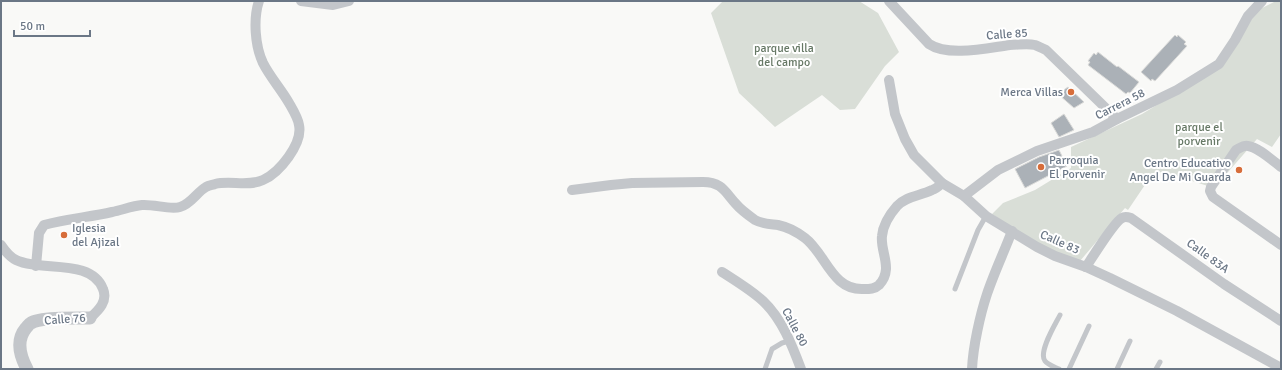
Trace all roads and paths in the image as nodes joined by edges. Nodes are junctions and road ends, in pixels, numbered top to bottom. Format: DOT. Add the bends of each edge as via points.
graph roads {
  1 [pos="259,1"];
  2 [pos="301,1"];
  3 [pos="349,1"];
  4 [pos="890,1"];
  5 [pos="1250,1"];
  6 [pos="1262,1"];
  7 [pos="1248,16"];
  8 [pos="889,80"];
  9 [pos="1117,119"];
  10 [pos="1281,167"];
  11 [pos="942,183"];
  12 [pos="572,190"];
  13 [pos="964,196"];
  14 [pos="986,216"];
  15 [pos="1012,231"];
  16 [pos="1,245"];
  17 [pos="1281,245"];
  18 [pos="36,266"];
  19 [pos="1086,267"];
  20 [pos="722,272"];
  21 [pos="954,289"];
  22 [pos="1060,315"];
  23 [pos="90,318"];
  24 [pos="1281,321"];
  25 [pos="1089,326"];
  26 [pos="790,341"];
  27 [pos="1130,341"];
  28 [pos="1160,362"];
  29 [pos="1281,368"];
  30 [pos="27,369"];
  31 [pos="765,369"];
  32 [pos="800,369"];
  33 [pos="972,369"];
  34 [pos="1059,369"];
  35 [pos="1069,369"];
  36 [pos="1117,369"];
  37 [pos="1156,369"];
  1 -- 18 [label="street" via="256,24 259,52 300,126 296,147 280,168 263,180 206,187 179,208 139,205 44,225 39,233"];
  2 -- 3 [label="street" via="333,5"];
  4 -- 9 [label="street, Calle 85" via="935,48 958,51 1021,44 1034,45 1046,50"];
  5 -- 7 [label="street"];
  6 -- 7 [label="street, Carrera 58"];
  7 -- 9 [label="street, Carrera 58" via="1219,64 1177,90"];
  8 -- 11 [label="street, Calle 83" via="895,114 904,139 914,156"];
  9 -- 13 [label="street, Carrera 58" via="1093,132 998,170"];
  10 -- 17 [label="street" via="1256,149 1242,146 1236,150 1210,191 1213,197"];
  11 -- 12 [label="street" via="932,191 908,198 891,214 882,236 886,258 884,277 879,285 866,289 858,289 840,281 831,272 818,250 806,239 786,228 756,221 736,204 723,188 713,183 611,184"];
  11 -- 13 [label="street, Calle 83"];
  13 -- 14 [label="street, Calle 83"];
  14 -- 15 [label="street, Calle 83"];
  14 -- 21 [label="lane"];
  15 -- 19 [label="street, Calle 83" via="1054,256"];
  15 -- 33 [label="street" via="987,294"];
  16 -- 18 [label="street" via="16,260"];
  18 -- 23 [label="street, Calle 76" via="64,268 94,277 105,295 103,303"];
  19 -- 24 [label="street, Calle 83A" via="1098,247 1126,216"];
  19 -- 29 [label="street, Calle 83" via="1177,311"];
  20 -- 26 [label="street, Calle 80" via="762,300 773,311"];
  22 -- 34 [label="lane" via="1043,354 1047,363"];
  23 -- 30 [label="street, Calle 76" via="41,320 31,323 23,332 20,346 20,353"];
  25 -- 35 [label="lane"];
  26 -- 31 [label="lane" via="772,349"];
  26 -- 32 [label="street, Calle 80"];
  27 -- 36 [label="lane"];
  28 -- 37 [label="lane"];
}
